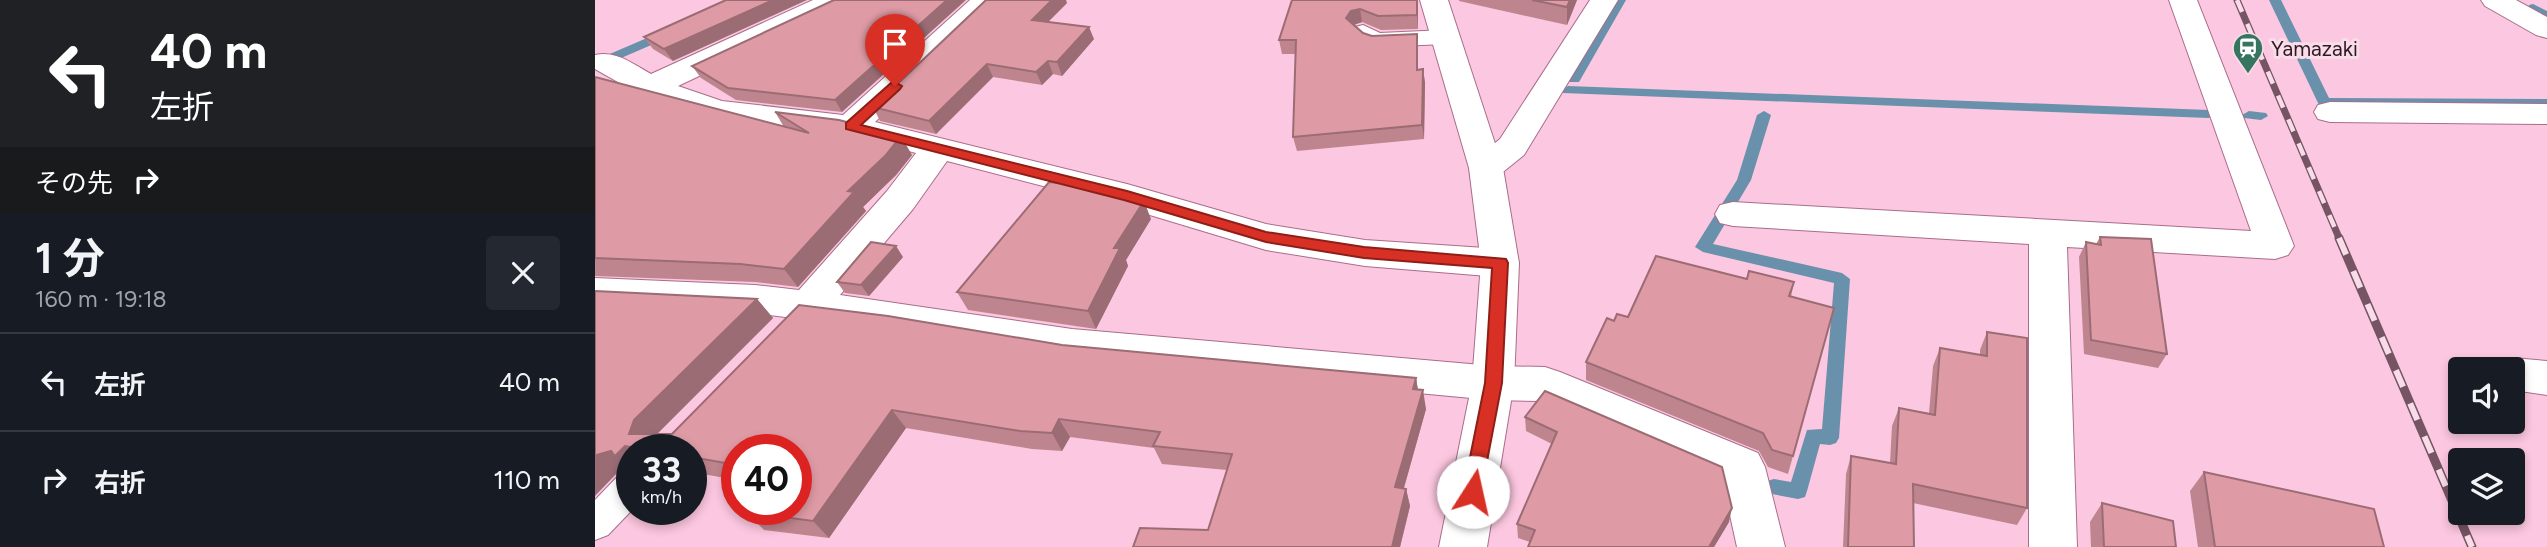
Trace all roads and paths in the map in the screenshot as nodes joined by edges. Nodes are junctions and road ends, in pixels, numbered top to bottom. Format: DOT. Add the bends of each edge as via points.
graph roads {
  1 [pos="837,0"];
  2 [pos="987,0"];
  3 [pos="1434,0"];
  4 [pos="1604,0"];
  5 [pos="2183,0"];
  6 [pos="2495,0"];
  7 [pos="2547,29"];
  8 [pos="1363,32"];
  9 [pos="1446,37"];
  10 [pos="606,62"];
  11 [pos="650,87"];
  12 [pos="2330,112"];
  13 [pos="2547,114"];
  14 [pos="851,126"];
  15 [pos="937,149"];
  16 [pos="1486,168"];
  17 [pos="1054,178"];
  18 [pos="1028,209"];
  19 [pos="1733,214"];
  20 [pos="2048,233"];
  21 [pos="1500,263"];
  22 [pos="958,291"];
  23 [pos="595,292"];
  24 [pos="809,304"];
  25 [pos="932,322"];
  26 [pos="780,333"];
  27 [pos="2525,375"];
  28 [pos="2547,378"];
  29 [pos="1493,383"];
  30 [pos="616,502"];
  31 [pos="595,524"];
  32 [pos="1463,547"];
  33 [pos="1761,547"];
  34 [pos="2053,547"];
  1 -- 11 [label="street"];
  2 -- 14 [label="street"];
  3 -- 9 [label="street"];
  4 -- 16 [label="street" via="1512,147"];
  5 -- 20 [label="street" via="2275,246"];
  6 -- 7 [label="street"];
  8 -- 9 [label="lane" via="1375,40"];
  9 -- 16 [label="street"];
  10 -- 11 [label="street"];
  11 -- 14 [label="street" via="717,111"];
  12 -- 13 [label="street"];
  14 -- 15 [label="street"];
  15 -- 17 [label="street"];
  15 -- 24 [label="street" via="900,200"];
  16 -- 21 [label="street"];
  17 -- 18 [label="street"];
  17 -- 21 [label="street" via="1266,237 1364,253"];
  19 -- 20 [label="street"];
  20 -- 34 [label="street"];
  21 -- 29 [label="street"];
  22 -- 25 [label="street"];
  23 -- 24 [label="street"];
  24 -- 25 [label="street"];
  24 -- 26 [label="lane"];
  25 -- 29 [label="street" via="1072,345"];
  27 -- 28 [label="street"];
  29 -- 32 [label="street"];
  29 -- 33 [label="street" via="1545,384 1742,467"];
  30 -- 31 [label="lane"];
}
